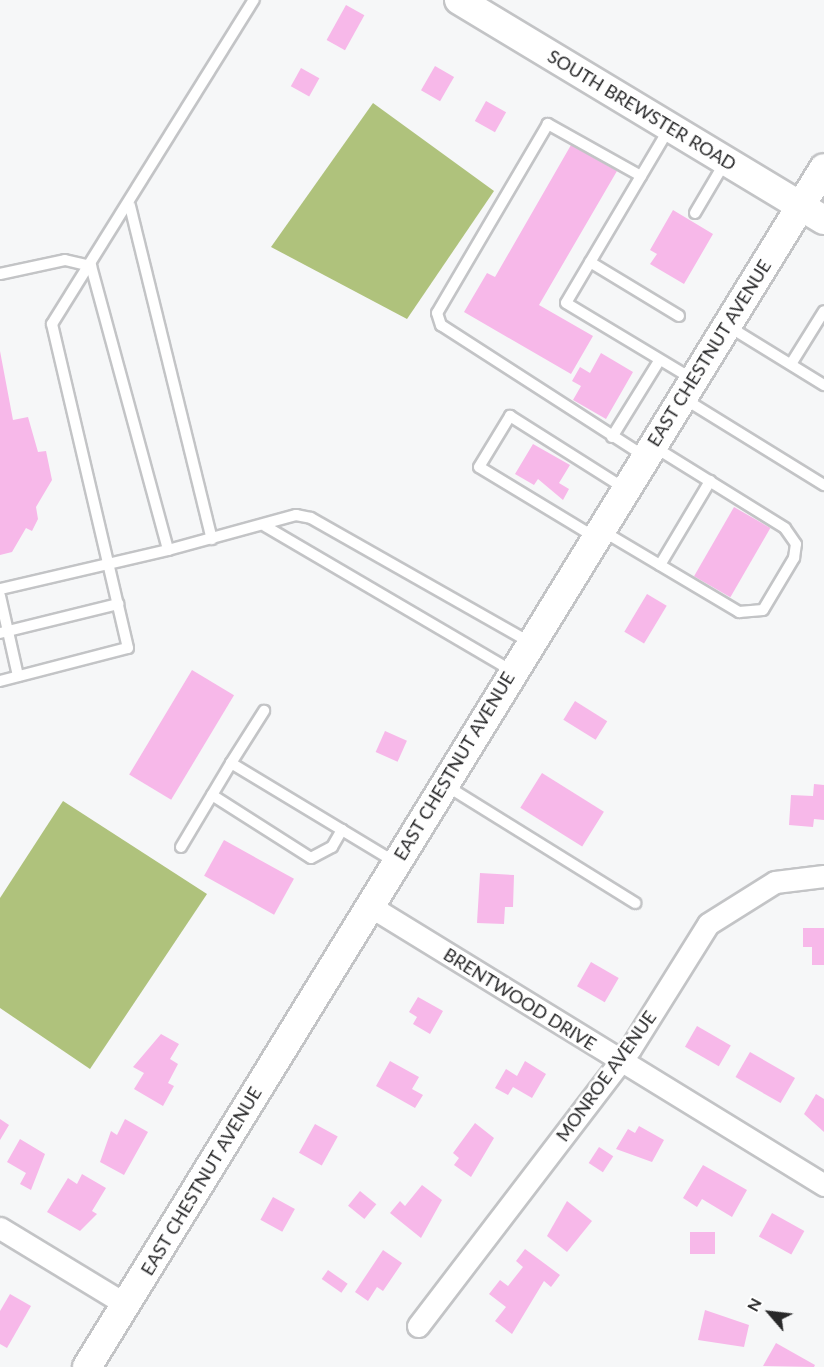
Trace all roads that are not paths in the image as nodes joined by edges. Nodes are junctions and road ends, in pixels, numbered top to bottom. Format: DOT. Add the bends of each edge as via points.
graph roads {
  1 [pos="254,0"];
  2 [pos="459,0"];
  3 [pos="670,127"];
  4 [pos="726,161"];
  5 [pos="824,168"];
  6 [pos="641,176"];
  7 [pos="130,206"];
  8 [pos="695,213"];
  9 [pos="812,213"];
  10 [pos="590,261"];
  11 [pos="91,266"];
  12 [pos="0,274"];
  13 [pos="824,311"];
  14 [pos="679,316"];
  15 [pos="725,324"];
  16 [pos="659,361"];
  17 [pos="791,364"];
  18 [pos="824,385"];
  19 [pos="685,387"];
  20 [pos="612,437"];
  21 [pos="648,451"];
  22 [pos="710,482"];
  23 [pos="824,485"];
  24 [pos="624,488"];
  25 [pos="265,526"];
  26 [pos="596,532"];
  27 [pos="212,539"];
  28 [pos="168,550"];
  29 [pos="108,564"];
  30 [pos="660,565"];
  31 [pos="0,589"];
  32 [pos="0,596"];
  33 [pos="118,604"];
  34 [pos="4,632"];
  35 [pos="530,642"];
  36 [pos="512,671"];
  37 [pos="18,676"];
  38 [pos="0,681"];
  39 [pos="264,711"];
  40 [pos="231,763"];
  41 [pos="443,784"];
  42 [pos="212,795"];
  43 [pos="342,830"];
  44 [pos="181,847"];
  45 [pos="396,862"];
  46 [pos="824,876"];
  47 [pos="636,903"];
  48 [pos="370,906"];
  49 [pos="621,1061"];
  50 [pos="824,1185"];
  51 [pos="0,1228"];
  52 [pos="125,1304"];
  53 [pos="418,1326"];
  54 [pos="87,1367"];
  1 -- 7 [label="lane"];
  2 -- 3 [label="street, SOUTH BREWSTER ROAD"];
  3 -- 4 [label="street, SOUTH BREWSTER ROAD"];
  3 -- 6 [label="lane"];
  4 -- 8 [label="lane"];
  4 -- 9 [label="street, SOUTH BREWSTER ROAD"];
  5 -- 9 [label="street, EAST CHESTNUT AVENUE"];
  6 -- 10 [label="lane"];
  6 -- 20 [label="lane" via="548,124 437,313 441,325"];
  7 -- 11 [label="lane"];
  7 -- 27 [label="lane"];
  9 -- 15 [label="street, EAST CHESTNUT AVENUE"];
  10 -- 14 [label="lane"];
  10 -- 16 [label="lane" via="566,303"];
  11 -- 12 [label="lane" via="65,260"];
  11 -- 28 [label="lane"];
  11 -- 29 [label="lane" via="52,324"];
  13 -- 17 [label="lane"];
  15 -- 17 [label="lane"];
  15 -- 19 [label="street, EAST CHESTNUT AVENUE"];
  16 -- 19 [label="lane"];
  16 -- 20 [label="lane"];
  17 -- 18 [label="lane"];
  19 -- 21 [label="street, EAST CHESTNUT AVENUE"];
  19 -- 23 [label="lane"];
  20 -- 21 [label="lane"];
  21 -- 22 [label="lane"];
  21 -- 24 [label="street, EAST CHESTNUT AVENUE"];
  22 -- 30 [label="lane"];
  22 -- 30 [label="lane" via="785,528 796,543 794,558 763,610 739,612"];
  24 -- 26 [label="street, EAST CHESTNUT AVENUE"];
  24 -- 26 [label="lane" via="510,416 479,467"];
  25 -- 27 [label="lane"];
  25 -- 35 [label="lane" via="296,515 319,521"];
  25 -- 36 [label="lane"];
  26 -- 30 [label="lane"];
  26 -- 35 [label="street, EAST CHESTNUT AVENUE"];
  27 -- 28 [label="lane"];
  28 -- 29 [label="lane"];
  29 -- 31 [label="lane"];
  29 -- 33 [label="lane"];
  32 -- 34 [label="lane"];
  33 -- 34 [label="lane"];
  33 -- 37 [label="lane" via="128,648"];
  34 -- 37 [label="lane"];
  35 -- 36 [label="street, EAST CHESTNUT AVENUE"];
  36 -- 41 [label="street, EAST CHESTNUT AVENUE"];
  37 -- 38 [label="lane"];
  39 -- 40 [label="lane"];
  40 -- 42 [label="lane"];
  40 -- 43 [label="lane"];
  41 -- 45 [label="street, EAST CHESTNUT AVENUE"];
  41 -- 47 [label="lane"];
  42 -- 43 [label="lane" via="311,858 332,848"];
  42 -- 44 [label="lane"];
  43 -- 45 [label="lane"];
  45 -- 48 [label="street, EAST CHESTNUT AVENUE"];
  46 -- 49 [label="street, MONROE AVENUE" via="775,882 708,924"];
  48 -- 49 [label="street, BRENTWOOD DRIVE"];
  48 -- 52 [label="street, EAST CHESTNUT AVENUE"];
  49 -- 50 [label="street, BRENTWOOD DRIVE"];
  49 -- 53 [label="street, MONROE AVENUE"];
  51 -- 52 [label="street"];
  52 -- 54 [label="street, EAST CHESTNUT AVENUE"];
}
